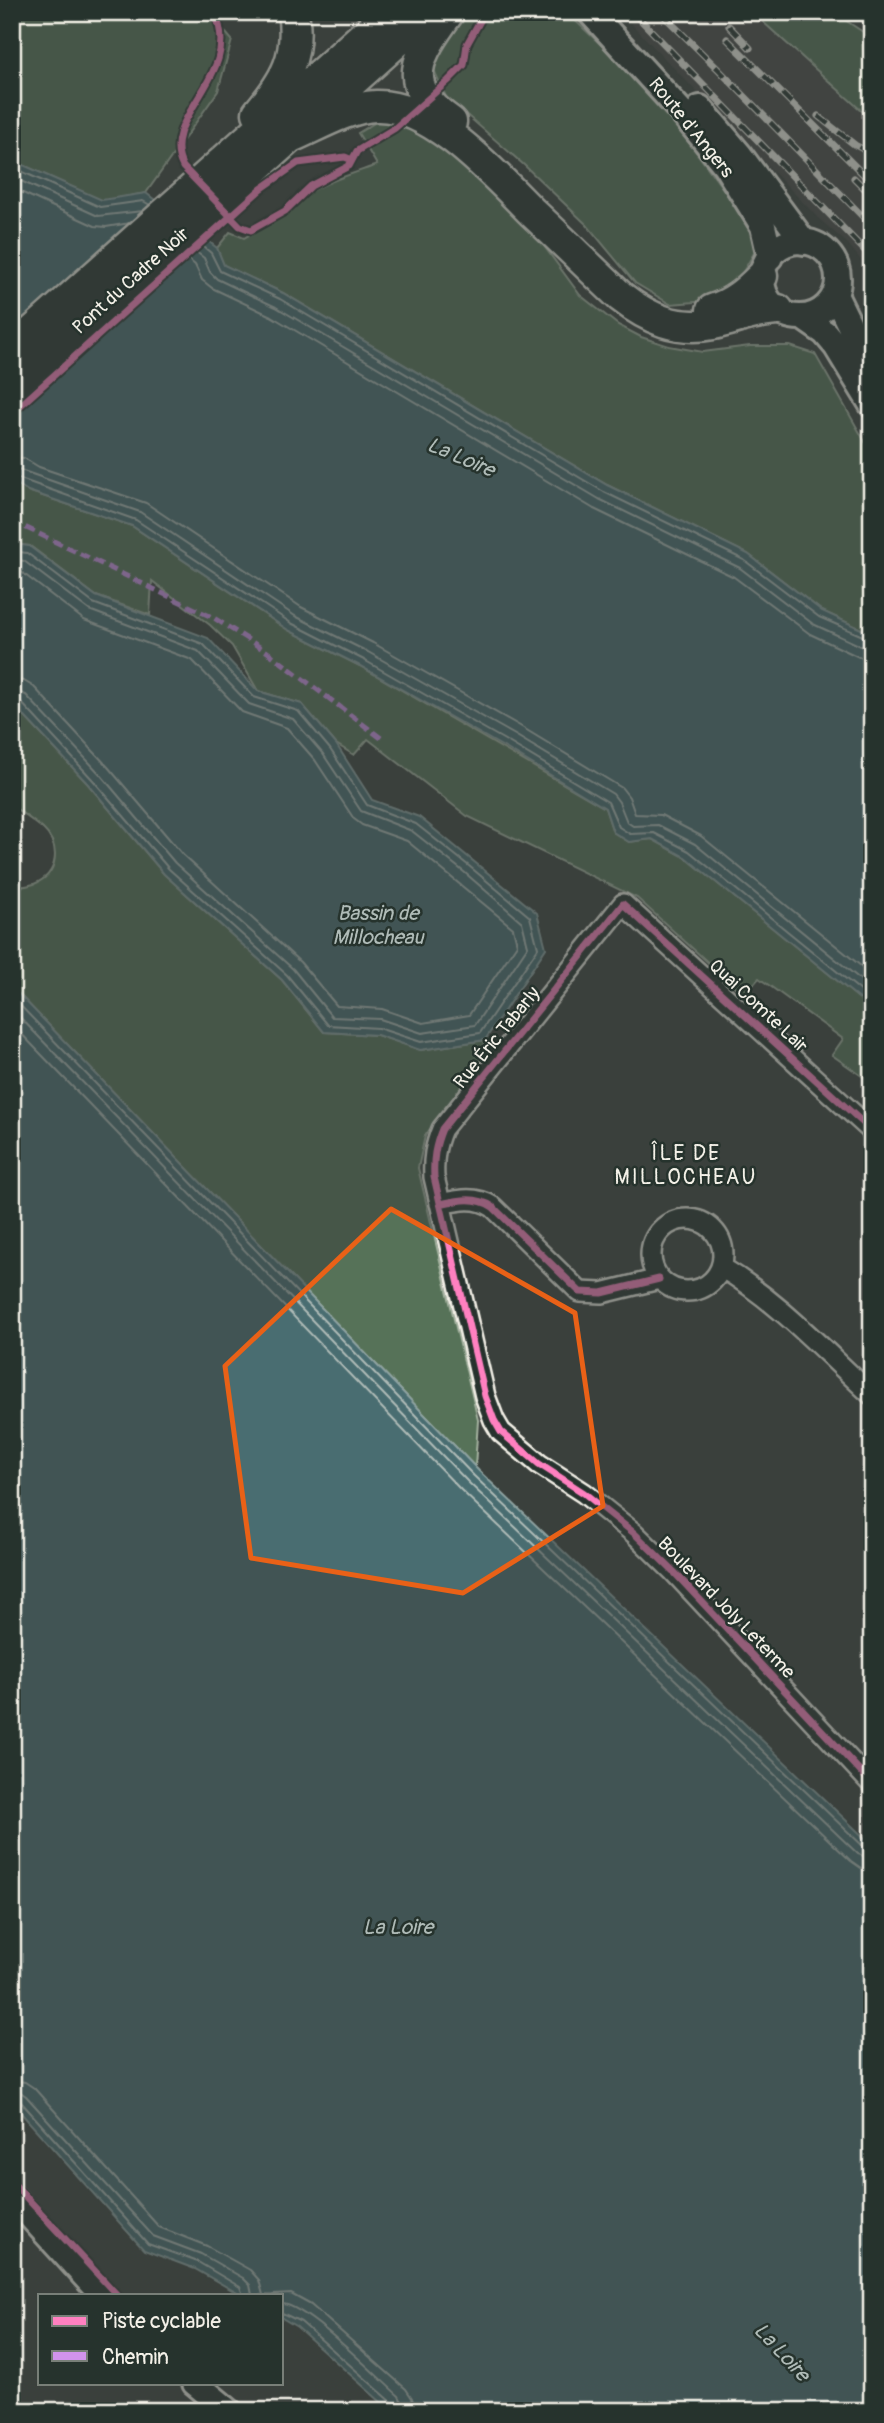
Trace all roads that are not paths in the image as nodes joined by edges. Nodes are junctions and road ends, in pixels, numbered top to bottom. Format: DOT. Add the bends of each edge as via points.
graph roads {
  1 [pos="293,12"];
  2 [pos="390,12"];
  3 [pos="430,12"];
  4 [pos="449,12"];
  5 [pos="590,12"];
  6 [pos="607,12"];
  7 [pos="291,137"];
  8 [pos="235,157"];
  9 [pos="804,242"];
  10 [pos="766,266"];
  11 [pos="835,295"];
  12 [pos="790,314"];
  13 [pos="12,350"];
  14 [pos="872,372"];
  15 [pos="12,386"];
  16 [pos="872,405"];
  17 [pos="624,904"];
  18 [pos="872,1131"];
  19 [pos="440,1204"];
  20 [pos="721,1267"];
  21 [pos="659,1279"];
  22 [pos="872,1395"];
  23 [pos="872,1784"];
  24 [pos="12,2196"];
  25 [pos="102,2294"];
  26 [pos="196,2384"];
  27 [pos="229,2411"];
  1 -- 8 [label="highway" via="291,65 275,94 254,117"];
  2 -- 8 [label="highway"];
  3 -- 7 [label="highway"];
  4 -- 10 [label="highway" via="423,51 418,77 423,97 483,148 628,288 662,310 694,313 740,298"];
  5 -- 10 [label="main road, Route d'Angers" via="725,165 763,226"];
  6 -- 9 [label="main road, Route d'Angers" via="692,98"];
  7 -- 8 [label="highway"];
  7 -- 12 [label="highway" via="359,108 384,106 409,112 467,149 641,313 694,327 749,313"];
  8 -- 13 [label="highway, Pont du Cadre Noir" via="207,175"];
  8 -- 15 [label="highway, Pont du Cadre Noir"];
  9 -- 10 [label="main road" via="785,245"];
  9 -- 11 [label="main road" via="816,245 833,260 838,272"];
  10 -- 12 [label="main road" via="766,295"];
  11 -- 12 [label="main road" via="815,314"];
  11 -- 14 [label="main road"];
  12 -- 16 [label="main road" via="825,333"];
  17 -- 18 [label="street, Quai Comte Lair"];
  17 -- 19 [label="street, Rue Éric Tabarly" via="442,1129 433,1160"];
  19 -- 21 [label="street" via="482,1200 580,1292 603,1293"];
  19 -- 23 [label="street, Boulevard Joly Leterme" via="485,1396 501,1432 634,1533"];
  20 -- 21 [label="street" via="708,1285 696,1290 670,1288"];
  20 -- 21 [label="street" via="723,1254 716,1234 700,1222 677,1220 665,1226 650,1251"];
  20 -- 22 [label="street" via="788,1316"];
  24 -- 25 [label="main road"];
  26 -- 27 [label="main road"];
}
